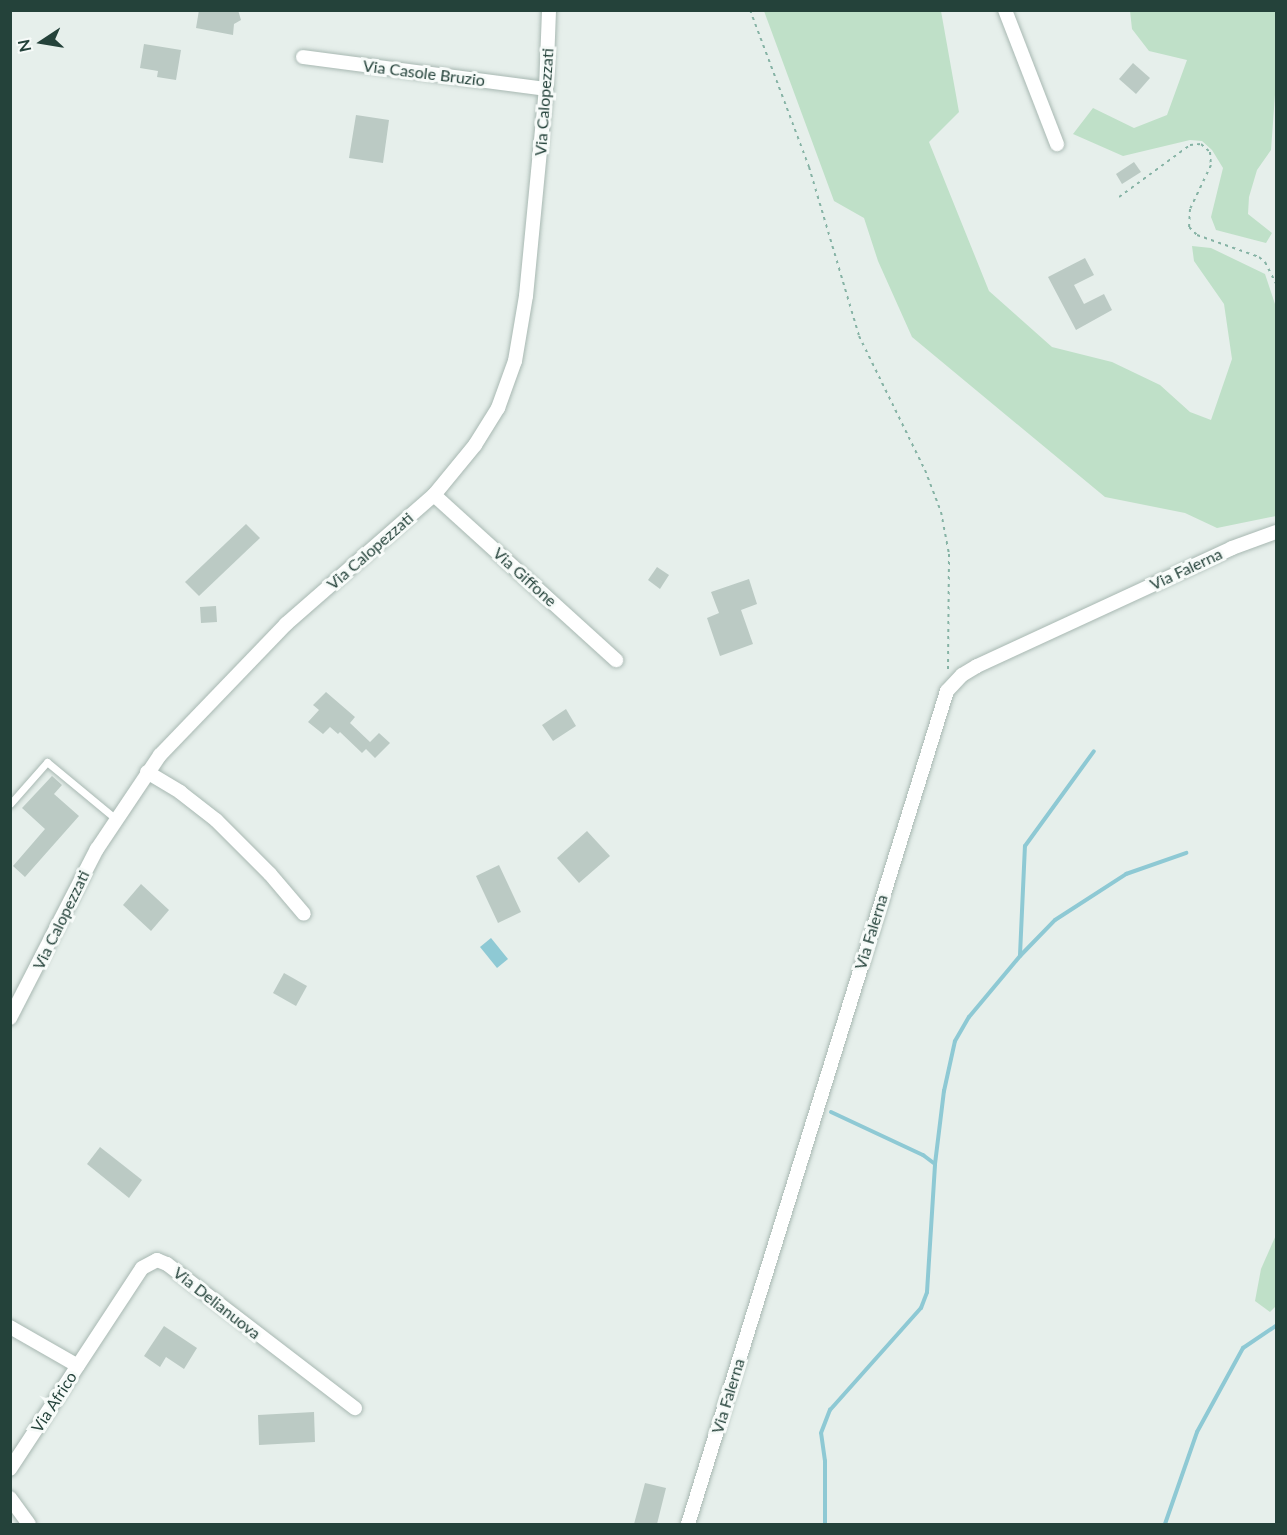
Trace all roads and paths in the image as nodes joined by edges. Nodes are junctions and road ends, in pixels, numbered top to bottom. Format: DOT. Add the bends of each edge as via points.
graph roads {
  1 [pos="549,10"];
  2 [pos="750,10"];
  3 [pos="1005,10"];
  4 [pos="303,57"];
  5 [pos="546,89"];
  6 [pos="1057,144"];
  7 [pos="1119,197"];
  8 [pos="1276,284"];
  9 [pos="434,495"];
  10 [pos="1276,532"];
  11 [pos="616,660"];
  12 [pos="950,688"];
  13 [pos="147,772"];
  14 [pos="10,804"];
  15 [pos="116,819"];
  16 [pos="304,914"];
  17 [pos="10,1018"];
  18 [pos="10,1327"];
  19 [pos="78,1366"];
  20 [pos="355,1408"];
  21 [pos="10,1469"];
  22 [pos="10,1498"];
  23 [pos="29,1524"];
  24 [pos="688,1524"];
  1 -- 5 [label="street, Via Calopezzati"];
  2 -- 12 [label="path" via="809,167 859,336 941,512 949,554 946,632"];
  3 -- 6 [label="street"];
  4 -- 5 [label="street, Via Casole Bruzio"];
  5 -- 9 [label="street, Via Calopezzati" via="526,296 511,375 487,428"];
  7 -- 8 [label="path" via="1190,145 1202,144 1210,152 1211,165 1190,209 1189,227 1197,235 1259,257"];
  9 -- 11 [label="street, Via Giffone"];
  9 -- 13 [label="street, Via Calopezzati" via="286,624"];
  10 -- 12 [label="street, Via Falerna" via="1248,540 970,669"];
  12 -- 24 [label="street, Via Falerna"];
  13 -- 15 [label="street, Via Calopezzati"];
  13 -- 16 [label="street" via="187,796 216,820"];
  14 -- 15 [label="lane" via="47,762"];
  15 -- 17 [label="street, Via Calopezzati"];
  18 -- 19 [label="street"];
  19 -- 20 [label="street, Via Delianuova" via="142,1268 156,1260 167,1264"];
  19 -- 21 [label="street, Via Africo"];
  22 -- 23 [label="street"];
}
